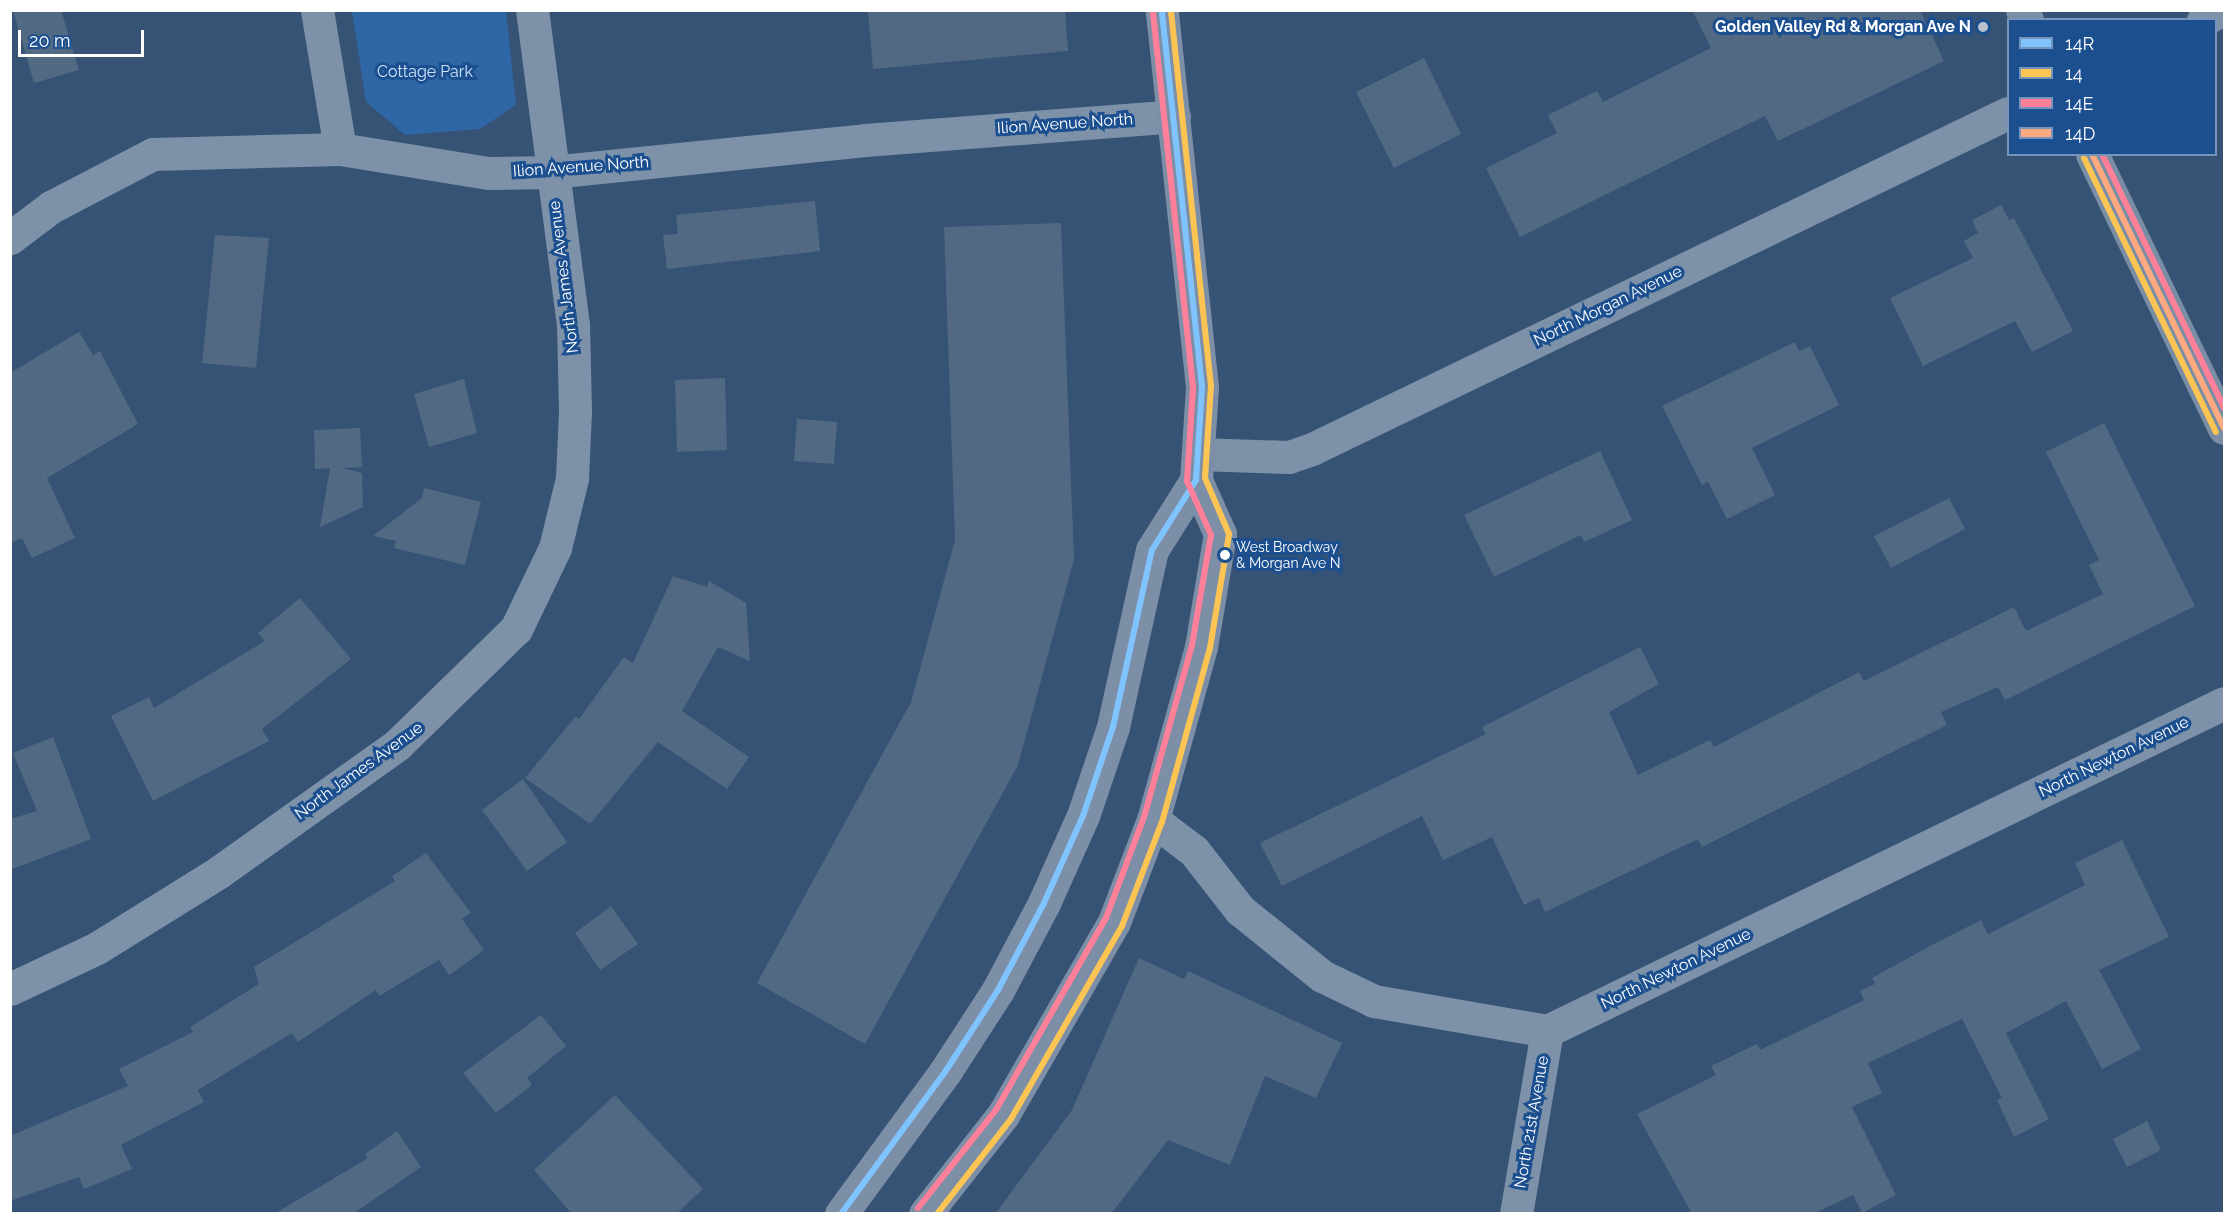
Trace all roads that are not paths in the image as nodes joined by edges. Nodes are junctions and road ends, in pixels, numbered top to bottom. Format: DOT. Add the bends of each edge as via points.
graph roads {
  1 [pos="317,10"];
  2 [pos="532,10"];
  3 [pos="1162,10"];
  4 [pos="2221,10"];
  5 [pos="2207,18"];
  6 [pos="2007,113"];
  7 [pos="1174,116"];
  8 [pos="340,149"];
  9 [pos="2093,156"];
  10 [pos="551,172"];
  11 [pos="10,238"];
  12 [pos="2224,428"];
  13 [pos="1197,467"];
  14 [pos="2224,703"];
  15 [pos="1153,820"];
  16 [pos="10,989"];
  17 [pos="1547,1031"];
  18 [pos="841,1214"];
  19 [pos="925,1214"];
  20 [pos="1516,1214"];
  1 -- 8 [label="street"];
  2 -- 10 [label="street, North James Avenue"];
  3 -- 7 [label="main road"];
  4 -- 5 [label="street"];
  6 -- 13 [label="street, North Morgan Avenue" via="1312,449 1289,457"];
  7 -- 10 [label="street, Ilion Avenue North" via="865,140"];
  7 -- 13 [label="main road" via="1202,387"];
  8 -- 10 [label="street, Ilion Avenue North" via="488,173"];
  8 -- 11 [label="street, Ilion Avenue North" via="153,154 51,207"];
  9 -- 12 [label="street"];
  10 -- 16 [label="street, North James Avenue" via="573,325 572,478 555,548 516,629 397,746 219,872 98,948"];
  13 -- 15 [label="main road" via="1220,534 1201,646"];
  13 -- 18 [label="main road" via="1152,550 1113,727 1044,903 980,1017"];
  14 -- 17 [label="street, North Newton Avenue"];
  15 -- 17 [label="street" via="1194,851 1240,910 1322,976 1374,1001"];
  15 -- 19 [label="main road" via="1114,922 1056,1030 1003,1115"];
  17 -- 20 [label="street, North 21st Avenue"];
}
